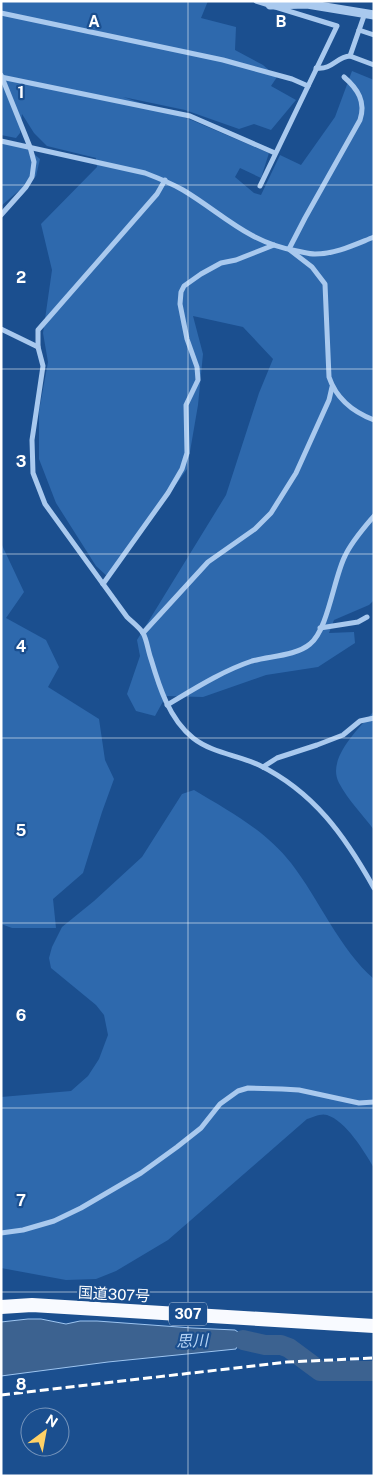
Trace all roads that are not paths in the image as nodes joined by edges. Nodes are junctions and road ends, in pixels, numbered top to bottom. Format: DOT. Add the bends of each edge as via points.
graph roads {
  1 [pos="256,1"];
  2 [pos="270,5"];
  3 [pos="1,13"];
  4 [pos="369,14"];
  5 [pos="359,30"];
  6 [pos="374,35"];
  7 [pos="350,56"];
  8 [pos="374,65"];
  9 [pos="316,68"];
  10 [pos="2,76"];
  11 [pos="344,77"];
  12 [pos="308,86"];
  13 [pos="1,140"];
  14 [pos="30,147"];
  15 [pos="276,153"];
  16 [pos="165,180"];
  17 [pos="260,186"];
  18 [pos="1,215"];
  19 [pos="374,237"];
  20 [pos="274,245"];
  21 [pos="290,250"];
  22 [pos="1,329"];
  23 [pos="38,348"];
  24 [pos="332,387"];
  25 [pos="374,420"];
  26 [pos="374,516"];
  27 [pos="103,584"];
  28 [pos="367,617"];
  29 [pos="320,628"];
  30 [pos="143,634"];
  31 [pos="167,705"];
  32 [pos="374,718"];
  33 [pos="264,767"];
  34 [pos="374,888"];
  35 [pos="374,1102"];
  36 [pos="1,1233"];
  37 [pos="1,1307"];
  38 [pos="374,1326"];
  1 -- 2 [label="street"];
  2 -- 4 [label="street" via="307,4"];
  2 -- 9 [label="street" via="337,26"];
  3 -- 12 [label="street" via="223,60"];
  4 -- 5 [label="street"];
  5 -- 6 [label="street"];
  5 -- 7 [label="street"];
  7 -- 8 [label="street"];
  7 -- 9 [label="street" via="332,66"];
  9 -- 12 [label="street"];
  10 -- 14 [label="street"];
  10 -- 15 [label="street" via="190,116"];
  11 -- 21 [label="street" via="354,86 363,111"];
  12 -- 15 [label="street"];
  13 -- 14 [label="street"];
  14 -- 16 [label="street"];
  14 -- 18 [label="street" via="34,162 32,177"];
  15 -- 17 [label="street"];
  16 -- 20 [label="street" via="232,225"];
  16 -- 23 [label="street" via="157,194 38,330"];
  19 -- 21 [label="street" via="339,250 316,254"];
  20 -- 21 [label="street"];
  20 -- 27 [label="street" via="221,263 184,286 180,304 198,374 186,406 187,453 168,493"];
  21 -- 24 [label="street" via="312,267 325,284"];
  22 -- 23 [label="street"];
  23 -- 27 [label="street" via="43,366 32,440 33,473 45,504"];
  24 -- 25 [label="street" via="359,415"];
  24 -- 30 [label="street" via="296,473 271,513 255,529 208,562"];
  26 -- 29 [label="street" via="344,557"];
  27 -- 30 [label="street"];
  28 -- 29 [label="street" via="358,622"];
  29 -- 31 [label="street" via="310,644 293,652 252,661"];
  30 -- 31 [label="street"];
  31 -- 33 [label="street" via="192,738"];
  32 -- 33 [label="street" via="360,721 343,735 277,758"];
  33 -- 34 [label="street" via="313,802 335,826"];
  35 -- 36 [label="street" via="359,1103 299,1090 238,1090 178,1148 141,1173 54,1221"];
  37 -- 38 [label="highway, 国道307号 / 307" via="32,1305"];
}
